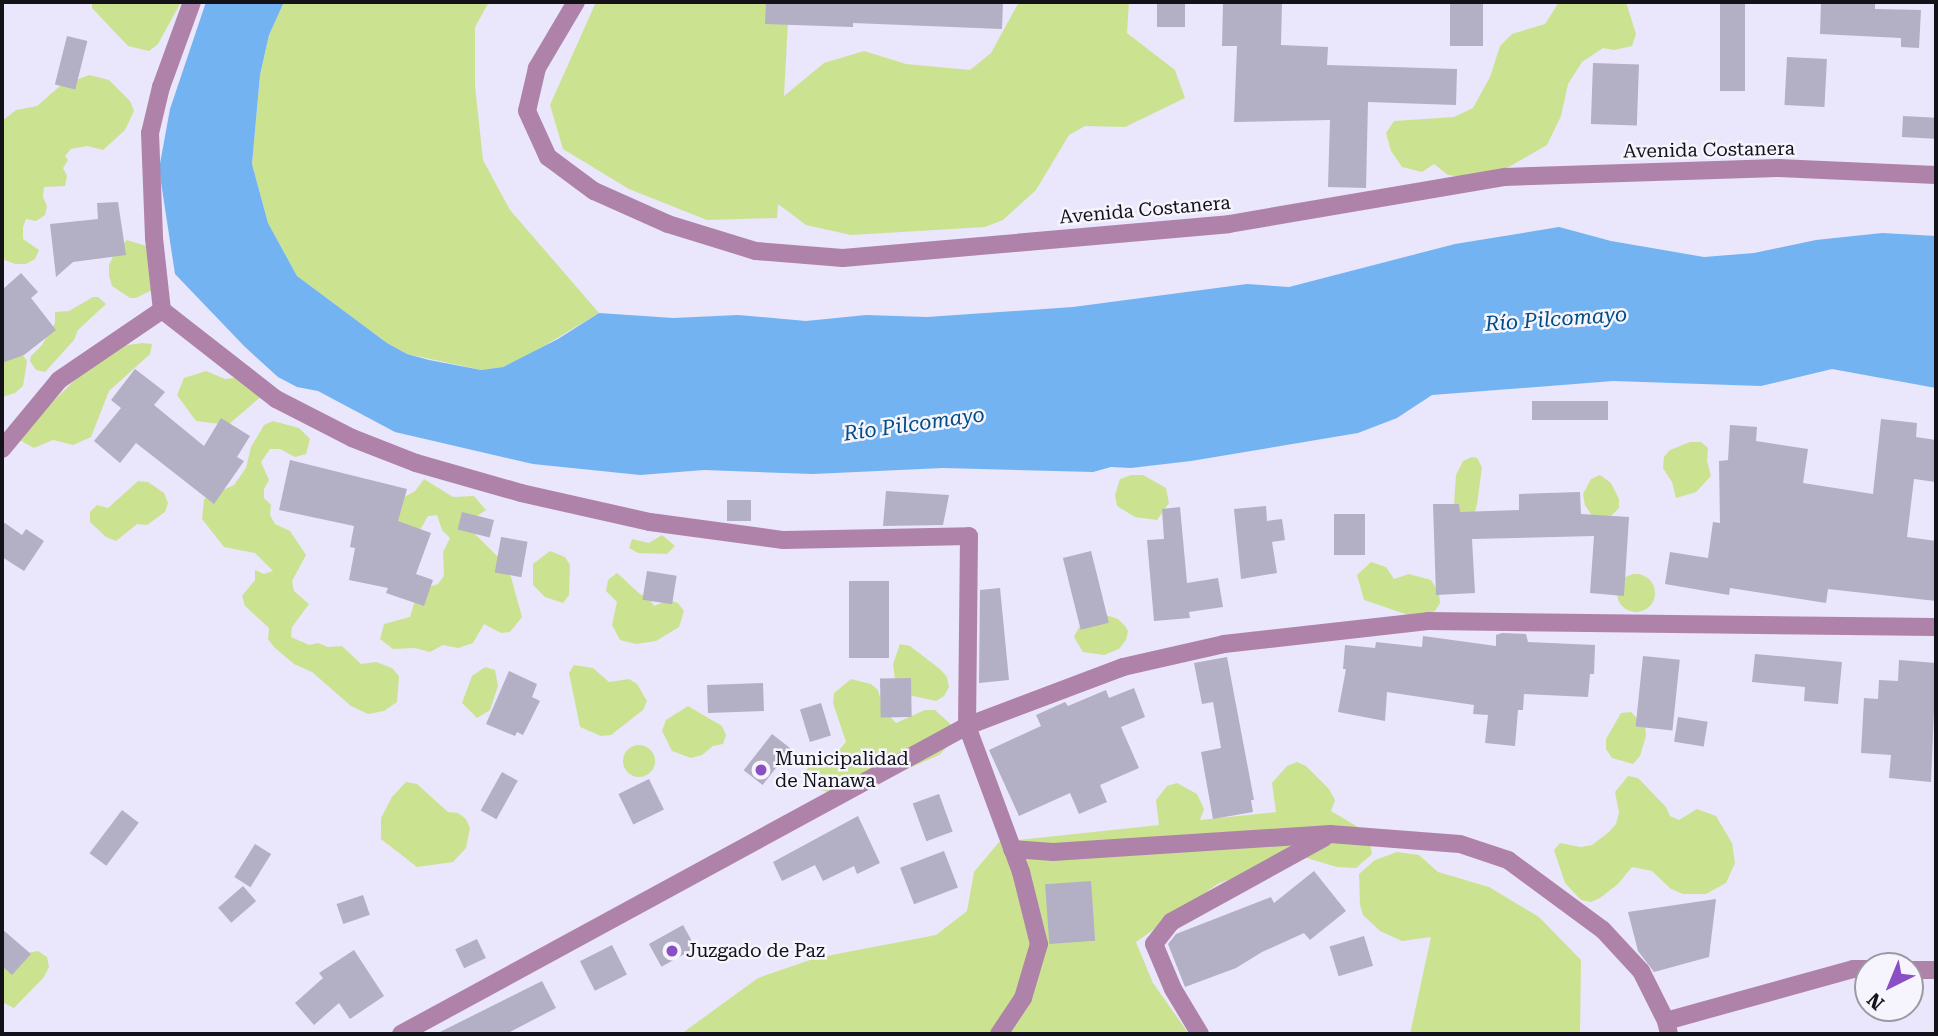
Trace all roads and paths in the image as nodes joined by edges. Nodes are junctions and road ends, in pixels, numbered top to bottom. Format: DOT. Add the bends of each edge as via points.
graph roads {
  1 [pos="192,2"];
  2 [pos="576,2"];
  3 [pos="1936,175"];
  4 [pos="162,310"];
  5 [pos="3,444"];
  6 [pos="1936,627"];
  7 [pos="967,726"];
  8 [pos="1330,834"];
  9 [pos="1012,849"];
  10 [pos="1854,969"];
  11 [pos="1668,1028"];
  12 [pos="401,1034"];
  13 [pos="999,1034"];
  14 [pos="1200,1034"];
  1 -- 4 [label="street" via="161,87 150,133"];
  2 -- 3 [label="street, Avenida Costanera" via="537,68 527,111 548,157 594,191 668,224 756,251 843,258 1229,224 1506,177 1778,168"];
  4 -- 5 [label="street" via="59,380"];
  4 -- 7 [label="street" via="276,399 352,438 416,463 521,493 650,522 784,540 969,536"];
  6 -- 7 [label="street" via="1428,621 1224,644 1123,667"];
  7 -- 9 [label="street"];
  7 -- 12 [label="street"];
  8 -- 9 [label="street" via="1053,852"];
  8 -- 11 [label="street" via="1460,844 1508,860 1602,930 1641,971"];
  8 -- 14 [label="street" via="1171,922 1154,944 1173,989"];
  9 -- 13 [label="street" via="1039,944 1023,998"];
  10 -- 11 [label="street"];
}
